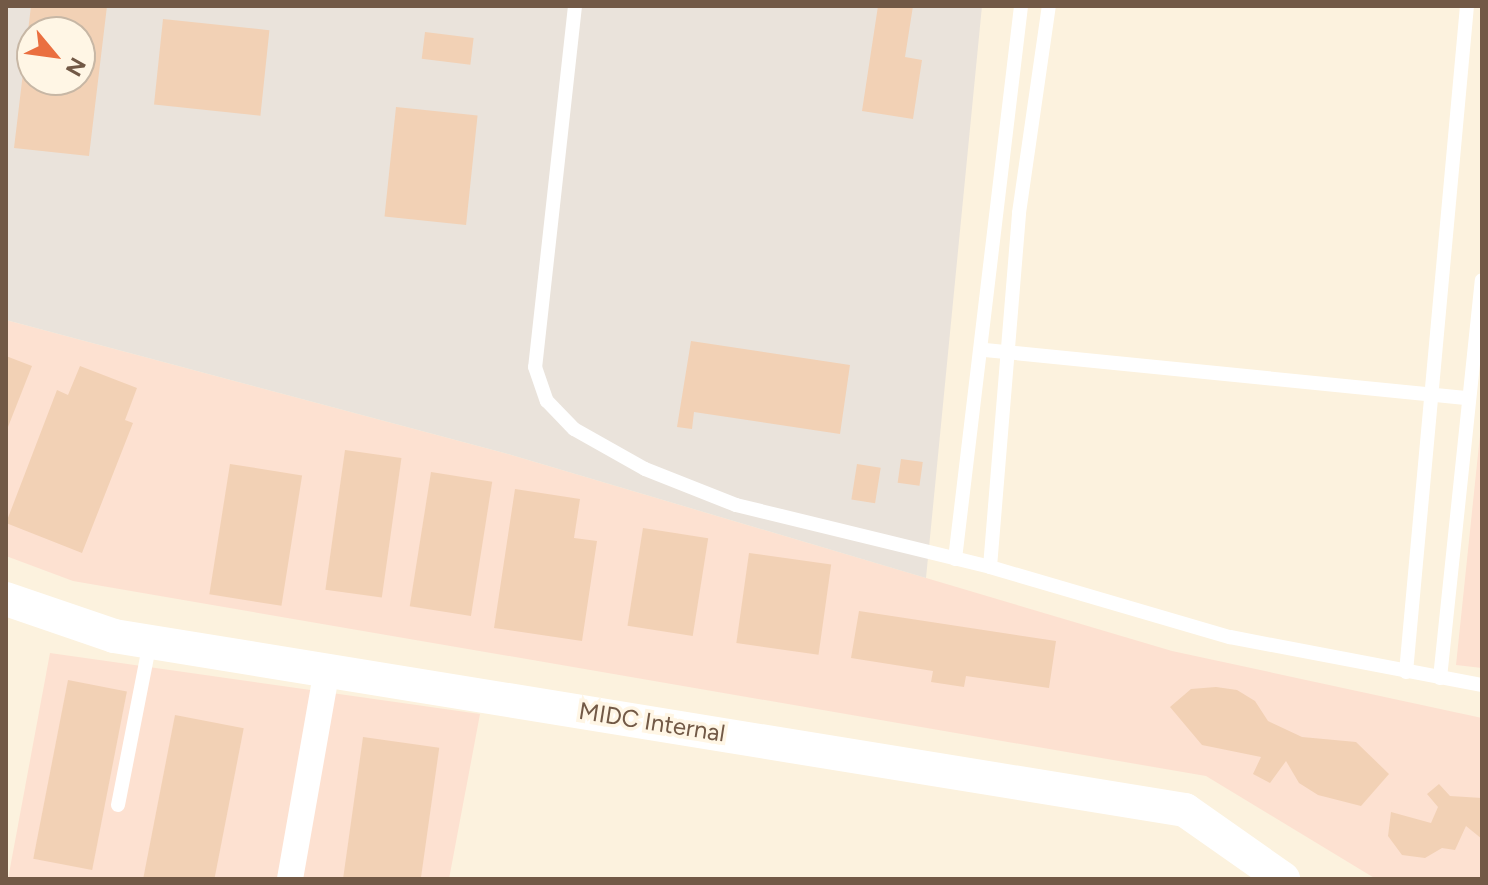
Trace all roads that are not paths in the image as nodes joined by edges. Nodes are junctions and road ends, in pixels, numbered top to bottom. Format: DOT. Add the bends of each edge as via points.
graph roads {
  1 [pos="575,6"];
  2 [pos="1021,6"];
  3 [pos="1049,6"];
  4 [pos="1467,6"];
  5 [pos="1482,280"];
  6 [pos="985,350"];
  7 [pos="1008,353"];
  8 [pos="1427,392"];
  9 [pos="1466,398"];
  10 [pos="955,559"];
  11 [pos="990,567"];
  12 [pos="6,599"];
  13 [pos="150,642"];
  14 [pos="327,670"];
  15 [pos="1406,672"];
  16 [pos="1440,678"];
  17 [pos="1482,685"];
  18 [pos="118,805"];
  19 [pos="290,879"];
  20 [pos="1283,879"];
  1 -- 10 [label="lane" via="535,367 547,401 574,429 645,469 723,500"];
  2 -- 6 [label="lane"];
  3 -- 7 [label="lane" via="1019,213"];
  4 -- 8 [label="lane"];
  5 -- 9 [label="lane"];
  6 -- 7 [label="lane"];
  6 -- 10 [label="lane"];
  7 -- 8 [label="lane"];
  7 -- 11 [label="lane"];
  8 -- 9 [label="lane"];
  8 -- 15 [label="lane"];
  9 -- 16 [label="lane"];
  10 -- 11 [label="lane"];
  11 -- 15 [label="lane" via="1230,637"];
  12 -- 13 [label="street, MIDC Internal"];
  13 -- 14 [label="street, MIDC Internal"];
  13 -- 18 [label="lane"];
  14 -- 19 [label="street"];
  14 -- 20 [label="street, MIDC Internal" via="1185,810"];
  15 -- 16 [label="lane"];
  16 -- 17 [label="lane"];
}
